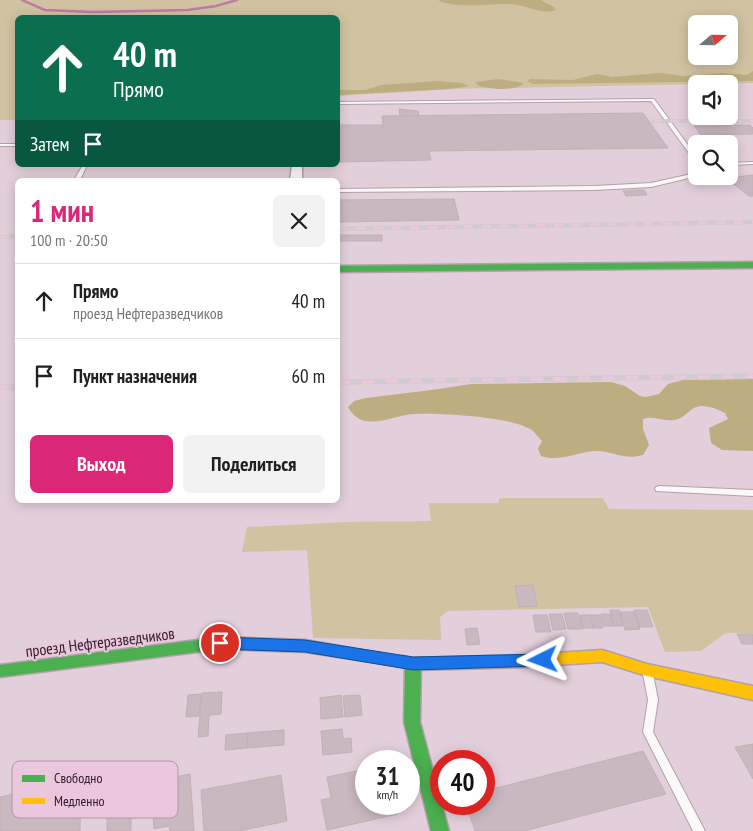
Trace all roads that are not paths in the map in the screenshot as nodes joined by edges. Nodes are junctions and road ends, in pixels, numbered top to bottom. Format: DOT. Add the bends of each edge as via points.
graph roads {
  1 [pos="340,103"];
  2 [pos="0,145"];
  3 [pos="15,145"];
  4 [pos="688,148"];
  5 [pos="753,163"];
  6 [pos="738,164"];
  7 [pos="688,177"];
  8 [pos="340,191"];
  9 [pos="753,265"];
  10 [pos="340,269"];
  11 [pos="659,489"];
  12 [pos="753,493"];
  13 [pos="413,664"];
  14 [pos="647,670"];
  15 [pos="0,671"];
  16 [pos="753,693"];
  17 [pos="440,831"];
  18 [pos="700,831"];
  1 -- 4 [label="lane" via="652,100"];
  2 -- 3 [label="lane"];
  5 -- 6 [label="lane"];
  7 -- 8 [label="lane" via="651,185 595,188"];
  9 -- 10 [label="street"];
  11 -- 12 [label="lane"];
  13 -- 14 [label="street, проезд Нефтеразведчиков" via="602,656"];
  13 -- 15 [label="street, проезд Нефтеразведчиков" via="305,646 220,643"];
  13 -- 17 [label="street" via="412,722"];
  14 -- 16 [label="street, проезд Нефтеразведчиков"];
  14 -- 18 [label="lane" via="653,700 648,732"];
}
